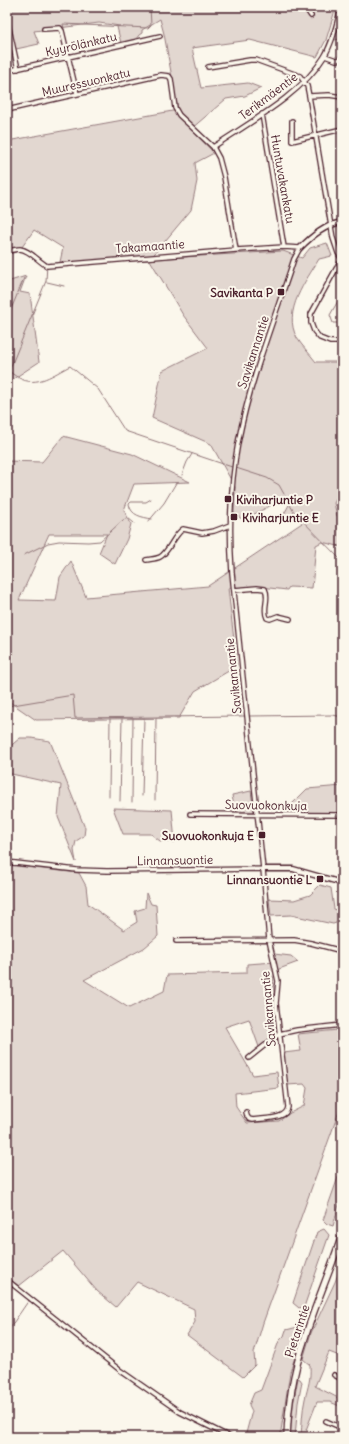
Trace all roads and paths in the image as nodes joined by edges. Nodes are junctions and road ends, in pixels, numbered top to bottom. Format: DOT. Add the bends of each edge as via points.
graph roads {
  1 [pos="292,7"];
  2 [pos="303,7"];
  3 [pos="341,7"];
  4 [pos="311,16"];
  5 [pos="8,24"];
  6 [pos="44,29"];
  7 [pos="160,36"];
  8 [pos="325,56"];
  9 [pos="69,57"];
  10 [pos="342,59"];
  11 [pos="208,66"];
  12 [pos="18,69"];
  13 [pos="7,72"];
  14 [pos="305,82"];
  15 [pos="77,94"];
  16 [pos="309,96"];
  17 [pos="342,97"];
  18 [pos="7,110"];
  19 [pos="262,114"];
  20 [pos="292,121"];
  21 [pos="342,129"];
  22 [pos="316,136"];
  23 [pos="213,147"];
  24 [pos="342,222"];
  25 [pos="331,224"];
  26 [pos="284,247"];
  27 [pos="300,248"];
  28 [pos="236,250"];
  29 [pos="7,251"];
  30 [pos="342,260"];
  31 [pos="342,342"];
  32 [pos="230,525"];
  33 [pos="146,560"];
  34 [pos="234,590"];
  35 [pos="290,619"];
  36 [pos="190,814"];
  37 [pos="258,815"];
  38 [pos="342,815"];
  39 [pos="8,862"];
  40 [pos="263,869"];
  41 [pos="7,877"];
  42 [pos="342,883"];
  43 [pos="269,940"];
  44 [pos="176,941"];
  45 [pos="342,951"];
  46 [pos="342,976"];
  47 [pos="342,1025"];
  48 [pos="280,1034"];
  49 [pos="249,1058"];
  50 [pos="246,1112"];
  51 [pos="342,1235"];
  52 [pos="7,1280"];
  53 [pos="334,1375"];
  54 [pos="342,1379"];
  55 [pos="326,1421"];
  56 [pos="342,1428"];
  57 [pos="230,1437"];
  58 [pos="287,1437"];
  1 -- 2 [label="street"];
  2 -- 4 [label="street"];
  3 -- 8 [label="street, Terikmäentie"];
  5 -- 12 [label="street"];
  6 -- 9 [label="street" via="60,28"];
  7 -- 9 [label="street, Kyyrölänkatu"];
  8 -- 10 [label="street" via="336,60"];
  8 -- 14 [label="street, Terikmäentie"];
  9 -- 12 [label="street, Kyyrölänkatu"];
  9 -- 15 [label="street"];
  11 -- 14 [label="street" via="256,60 300,76"];
  12 -- 13 [label="street, Kyyrölänkatu"];
  14 -- 16 [label="street"];
  14 -- 19 [label="street, Terikmäentie"];
  15 -- 18 [label="street, Muuressuonkatu"];
  15 -- 23 [label="street, Muuressuonkatu" via="161,75 169,76 175,108 179,115"];
  16 -- 17 [label="street"];
  16 -- 22 [label="street"];
  19 -- 23 [label="street, Terikmäentie"];
  19 -- 26 [label="street, Huntuvakankatu"];
  20 -- 22 [label="street" via="292,141"];
  21 -- 22 [label="street"];
  22 -- 25 [label="street"];
  23 -- 28 [label="street" via="224,177"];
  24 -- 25 [label="street, Savikannantie"];
  25 -- 27 [label="street, Savikannantie"];
  25 -- 30 [label="street" via="335,245"];
  26 -- 27 [label="street, Takamaantie"];
  26 -- 28 [label="street, Takamaantie"];
  27 -- 32 [label="street, Savikannantie" via="294,259 245,410 233,473"];
  28 -- 29 [label="street, Takamaantie" via="47,266 25,250"];
  30 -- 31 [label="street" via="311,314 311,323 320,338 330,342"];
  32 -- 33 [label="street" via="202,533 183,529 176,534 163,555"];
  32 -- 34 [label="street, Savikannantie"];
  34 -- 35 [label="street" via="264,590 267,593 267,618 278,616"];
  34 -- 37 [label="street, Savikannantie"];
  36 -- 37 [label="street, Suovuokonkuja"];
  37 -- 38 [label="street, Suovuokonkuja"];
  37 -- 40 [label="street, Savikannantie"];
  39 -- 40 [label="street, Linnansuontie" via="107,871"];
  39 -- 41 [label="street"];
  40 -- 42 [label="street, Linnansuontie" via="293,870"];
  40 -- 43 [label="street, Savikannantie"];
  43 -- 44 [label="street"];
  43 -- 45 [label="street" via="304,941"];
  43 -- 48 [label="street, Savikannantie" via="278,981 276,996"];
  45 -- 46 [label="street"];
  47 -- 48 [label="street"];
  48 -- 49 [label="street"];
  48 -- 50 [label="street, Savikannantie" via="288,1110 282,1116 252,1120 246,1116"];
  51 -- 58 [label="main road, Pietarintie" via="299,1356"];
  52 -- 57 [label="street" via="142,1386 184,1414"];
  53 -- 54 [label="street"];
  55 -- 56 [label="street"];
}
